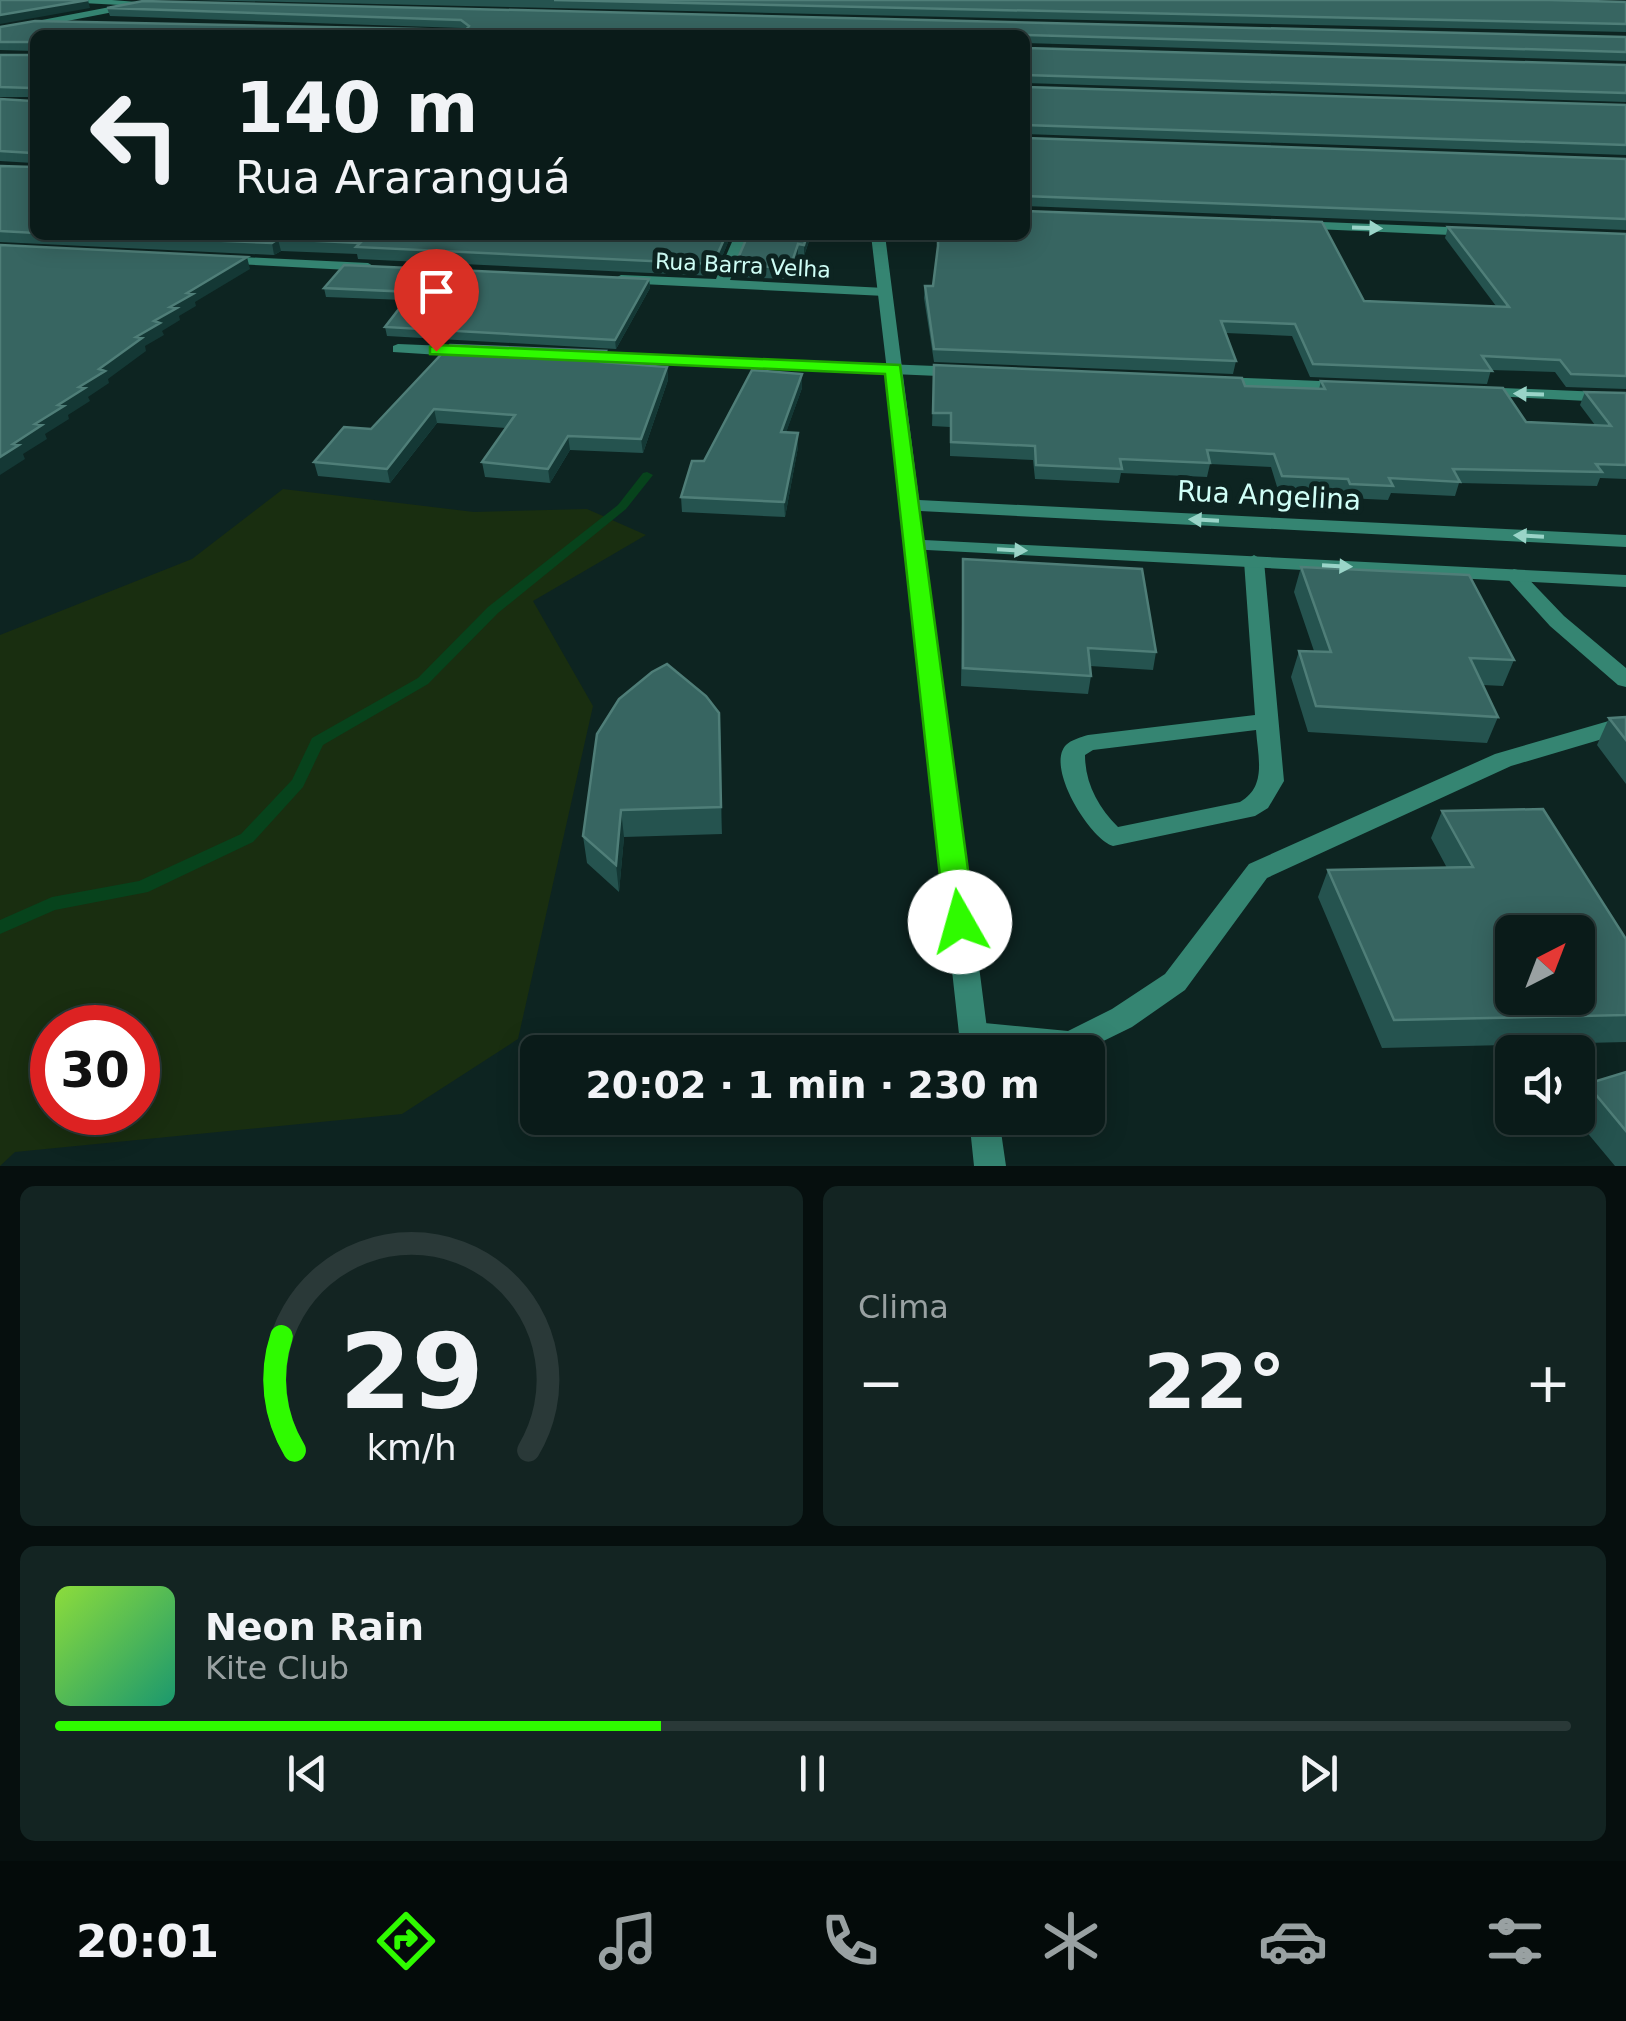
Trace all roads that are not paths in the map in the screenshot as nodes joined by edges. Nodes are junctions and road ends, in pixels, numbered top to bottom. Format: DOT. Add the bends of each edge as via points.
graph roads {
  1 [pos="30,0"];
  2 [pos="141,4"];
  3 [pos="180,5"];
  4 [pos="36,24"];
  5 [pos="100,25"];
  6 [pos="0,30"];
  7 [pos="1277,224"];
  8 [pos="1490,233"];
  9 [pos="740,240"];
  10 [pos="879,240"];
  11 [pos="212,260"];
  12 [pos="387,268"];
  13 [pos="602,278"];
  14 [pos="722,284"];
  15 [pos="884,292"];
  16 [pos="398,349"];
  17 [pos="498,353"];
  18 [pos="558,356"];
  19 [pos="894,369"];
  20 [pos="980,372"];
  21 [pos="1196,381"];
  22 [pos="1372,388"];
  23 [pos="1470,392"];
  24 [pos="1626,398"];
  25 [pos="910,505"];
  26 [pos="1626,541"];
  27 [pos="915,545"];
  28 [pos="1254,561"];
  29 [pos="1514,576"];
  30 [pos="1626,581"];
  31 [pos="1626,680"];
  32 [pos="1270,722"];
  33 [pos="1626,724"];
  34 [pos="974,1035"];
  35 [pos="1088,1035"];
  36 [pos="986,1135"];
  37 [pos="990,1166"];
  1 -- 2 [label="street"];
  2 -- 3 [label="street"];
  2 -- 4 [label="street"];
  4 -- 5 [label="street"];
  4 -- 6 [label="street"];
  7 -- 8 [label="street, one-way"];
  9 -- 14 [label="street"];
  10 -- 15 [label="street"];
  11 -- 12 [label="street"];
  13 -- 14 [label="street, Rua Barra Velha"];
  14 -- 15 [label="street, Rua Barra Velha"];
  15 -- 19 [label="street"];
  16 -- 17 [label="street"];
  18 -- 19 [label="street"];
  19 -- 20 [label="street"];
  19 -- 25 [label="street"];
  21 -- 22 [label="street"];
  24 -- 23 [label="street, one-way"];
  26 -- 25 [label="street, Rua Angelina, one-way"];
  25 -- 27 [label="street"];
  27 -- 28 [label="street, one-way"];
  27 -- 34 [label="street"];
  28 -- 29 [label="street, one-way"];
  28 -- 32 [label="street"];
  29 -- 30 [label="street"];
  29 -- 31 [label="street"];
  32 -- 32 [label="street" via="1272,781 1259,802 1222,817 1113,836 1091,812 1071,763 1088,743"];
  33 -- 35 [label="street" via="1503,760 1258,871 1175,982"];
  36 -- 37 [label="street"];
}
